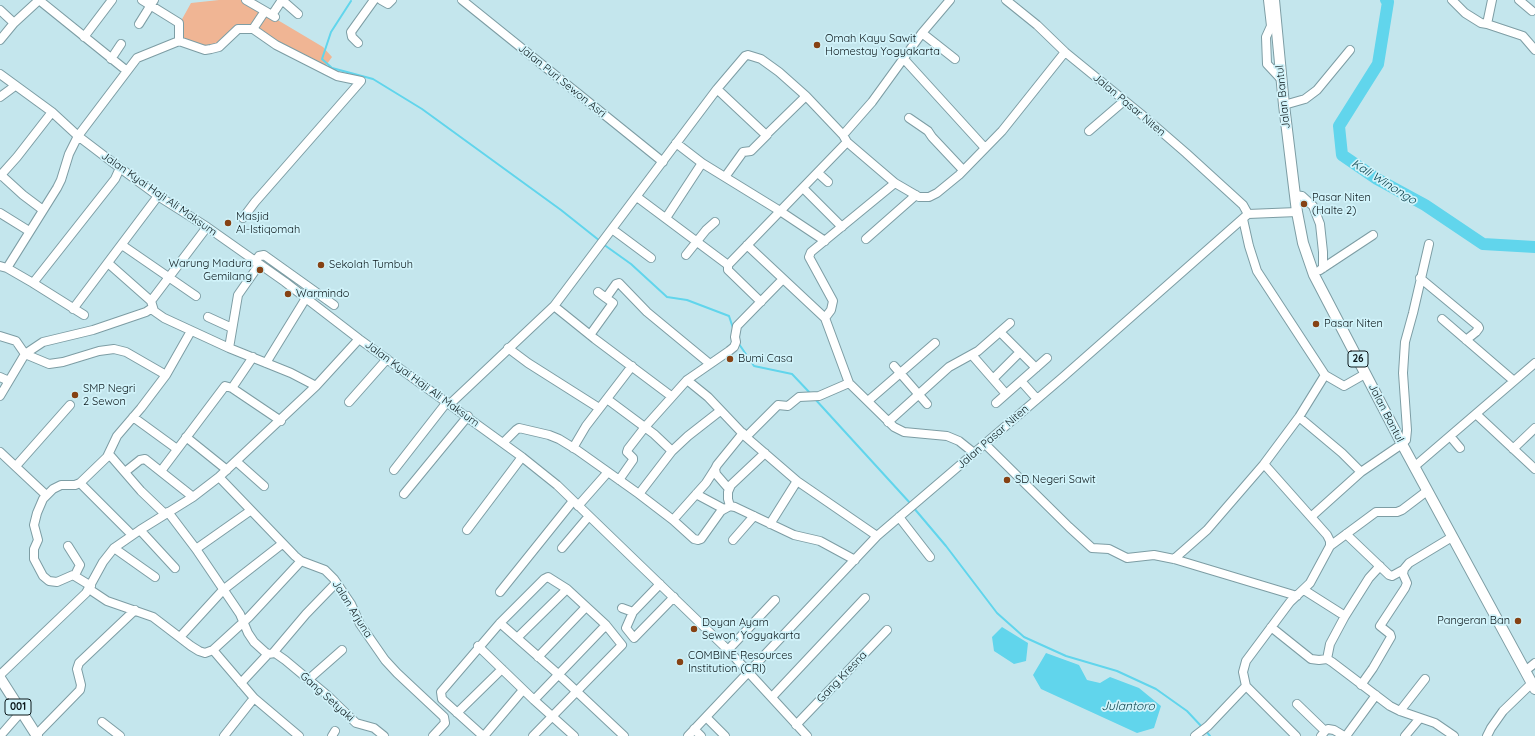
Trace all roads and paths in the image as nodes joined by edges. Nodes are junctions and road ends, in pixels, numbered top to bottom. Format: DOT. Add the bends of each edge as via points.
graph roads {
  1 [pos="39,0"];
  2 [pos="112,0"];
  3 [pos="142,0"];
  4 [pos="246,0"];
  5 [pos="282,0"];
  6 [pos="374,0"];
  7 [pos="381,0"];
  8 [pos="392,0"];
  9 [pos="462,0"];
  10 [pos="950,0"];
  11 [pos="1006,0"];
  12 [pos="1268,0"];
  13 [pos="1274,0"];
  14 [pos="1452,0"];
  15 [pos="1492,0"];
  16 [pos="1519,0"];
  17 [pos="153,3"];
  18 [pos="0,10"];
  19 [pos="1532,11"];
  20 [pos="271,14"];
  21 [pos="298,14"];
  22 [pos="14,23"];
  23 [pos="139,24"];
  24 [pos="1488,24"];
  25 [pos="1273,26"];
  26 [pos="254,29"];
  27 [pos="922,33"];
  28 [pos="84,37"];
  29 [pos="0,40"];
  30 [pos="179,41"];
  31 [pos="358,43"];
  32 [pos="121,44"];
  33 [pos="1350,50"];
  34 [pos="1535,50"];
  35 [pos="1065,52"];
  36 [pos="903,58"];
  37 [pos="111,59"];
  38 [pos="955,59"];
  39 [pos="127,72"];
  40 [pos="0,74"];
  41 [pos="15,86"];
  42 [pos="717,89"];
  43 [pos="0,96"];
  44 [pos="806,96"];
  45 [pos="1124,101"];
  46 [pos="1284,105"];
  47 [pos="52,112"];
  48 [pos="909,118"];
  49 [pos="1089,131"];
  50 [pos="767,135"];
  51 [pos="78,136"];
  52 [pos="845,138"];
  53 [pos="676,143"];
  54 [pos="985,148"];
  55 [pos="663,162"];
  56 [pos="702,163"];
  57 [pos="120,168"];
  58 [pos="963,170"];
  59 [pos="818,172"];
  60 [pos="1,175"];
  61 [pos="726,177"];
  62 [pos="828,182"];
  63 [pos="895,183"];
  64 [pos="803,188"];
  65 [pos="916,195"];
  66 [pos="158,196"];
  67 [pos="637,196"];
  68 [pos="1295,196"];
  69 [pos="43,210"];
  70 [pos="780,211"];
  71 [pos="1297,212"];
  72 [pos="0,213"];
  73 [pos="1246,216"];
  74 [pos="243,218"];
  75 [pos="666,218"];
  76 [pos="715,222"];
  77 [pos="208,227"];
  78 [pos="842,227"];
  79 [pos="612,229"];
  80 [pos="30,230"];
  81 [pos="1373,235"];
  82 [pos="866,239"];
  83 [pos="696,241"];
  84 [pos="825,241"];
  85 [pos="1429,244"];
  86 [pos="122,245"];
  87 [pos="747,245"];
  88 [pos="686,255"];
  89 [pos="651,258"];
  90 [pos="108,263"];
  91 [pos="257,263"];
  92 [pos="728,265"];
  93 [pos="3,267"];
  94 [pos="1323,268"];
  95 [pos="291,273"];
  96 [pos="1314,274"];
  97 [pos="169,276"];
  98 [pos="1420,278"];
  99 [pos="782,280"];
  100 [pos="285,282"];
  101 [pos="33,283"];
  102 [pos="598,292"];
  103 [pos="196,296"];
  104 [pos="306,298"];
  105 [pos="606,298"];
  106 [pos="761,302"];
  107 [pos="152,305"];
  108 [pos="334,305"];
  109 [pos="554,306"];
  110 [pos="73,309"];
  111 [pos="84,315"];
  112 [pos="208,317"];
  113 [pos="825,318"];
  114 [pos="1442,319"];
  115 [pos="1010,323"];
  116 [pos="232,328"];
  117 [pos="191,331"];
  118 [pos="1000,332"];
  119 [pos="590,335"];
  120 [pos="0,336"];
  121 [pos="359,339"];
  122 [pos="1466,340"];
  123 [pos="935,343"];
  124 [pos="229,348"];
  125 [pos="508,348"];
  126 [pos="1020,352"];
  127 [pos="25,354"];
  128 [pos="972,355"];
  129 [pos="253,357"];
  130 [pos="1047,358"];
  131 [pos="387,359"];
  132 [pos="266,363"];
  133 [pos="1535,363"];
  134 [pos="710,364"];
  135 [pos="632,366"];
  136 [pos="894,366"];
  137 [pos="1036,368"];
  138 [pos="901,374"];
  139 [pos="1325,374"];
  140 [pos="1365,374"];
  141 [pos="166,375"];
  142 [pos="0,377"];
  143 [pos="993,379"];
  144 [pos="687,380"];
  145 [pos="9,381"];
  146 [pos="1021,381"];
  147 [pos="1514,381"];
  148 [pos="849,383"];
  149 [pos="316,386"];
  150 [pos="232,388"];
  151 [pos="919,394"];
  152 [pos="1006,394"];
  153 [pos="0,396"];
  154 [pos="671,396"];
  155 [pos="607,399"];
  156 [pos="1037,399"];
  157 [pos="349,402"];
  158 [pos="868,402"];
  159 [pos="449,403"];
  160 [pos="996,403"];
  161 [pos="927,404"];
  162 [pos="70,405"];
  163 [pos="599,408"];
  164 [pos="720,411"];
  165 [pos="1476,414"];
  166 [pos="468,416"];
  167 [pos="133,417"];
  168 [pos="1299,417"];
  169 [pos="281,421"];
  170 [pos="888,422"];
  171 [pos="645,428"];
  172 [pos="1535,428"];
  173 [pos="744,435"];
  174 [pos="1450,436"];
  175 [pos="186,437"];
  176 [pos="503,443"];
  177 [pos="985,444"];
  178 [pos="1402,444"];
  179 [pos="573,448"];
  180 [pos="1460,448"];
  181 [pos="178,449"];
  182 [pos="1513,449"];
  183 [pos="672,451"];
  184 [pos="0,452"];
  185 [pos="765,453"];
  186 [pos="974,453"];
  187 [pos="109,454"];
  188 [pos="522,457"];
  189 [pos="237,462"];
  190 [pos="1264,464"];
  191 [pos="16,466"];
  192 [pos="1414,467"];
  193 [pos="715,469"];
  194 [pos="1535,469"];
  195 [pos="227,470"];
  196 [pos="394,470"];
  197 [pos="161,471"];
  198 [pos="125,472"];
  199 [pos="608,472"];
  200 [pos="1361,472"];
  201 [pos="219,477"];
  202 [pos="619,480"];
  203 [pos="797,481"];
  204 [pos="80,483"];
  205 [pos="264,486"];
  206 [pos="729,489"];
  207 [pos="1427,491"];
  208 [pos="404,494"];
  209 [pos="639,494"];
  210 [pos="696,494"];
  211 [pos="46,496"];
  212 [pos="193,497"];
  213 [pos="576,503"];
  214 [pos="727,508"];
  215 [pos="250,511"];
  216 [pos="167,513"];
  217 [pos="589,516"];
  218 [pos="754,516"];
  219 [pos="1312,516"];
  220 [pos="899,517"];
  221 [pos="673,520"];
  222 [pos="770,524"];
  223 [pos="140,530"];
  224 [pos="467,530"];
  225 [pos="1346,534"];
  226 [pos="132,535"];
  227 [pos="877,536"];
  228 [pos="1452,537"];
  229 [pos="733,540"];
  230 [pos="282,544"];
  231 [pos="68,546"];
  232 [pos="1330,546"];
  233 [pos="114,548"];
  234 [pos="562,548"];
  235 [pos="196,549"];
  236 [pos="930,557"];
  237 [pos="1174,559"];
  238 [pos="855,560"];
  239 [pos="301,561"];
  240 [pos="1380,566"];
  241 [pos="175,568"];
  242 [pos="1403,570"];
  243 [pos="75,575"];
  244 [pos="155,577"];
  245 [pos="336,583"];
  246 [pos="660,584"];
  247 [pos="90,587"];
  248 [pos="567,589"];
  249 [pos="223,590"];
  250 [pos="1304,590"];
  251 [pos="500,592"];
  252 [pos="1297,596"];
  253 [pos="674,597"];
  254 [pos="864,598"];
  255 [pos="775,600"];
  256 [pos="586,607"];
  257 [pos="622,608"];
  258 [pos="135,610"];
  259 [pos="633,612"];
  260 [pos="1345,616"];
  261 [pos="244,621"];
  262 [pos="500,623"];
  263 [pos="606,625"];
  264 [pos="1271,627"];
  265 [pos="887,630"];
  266 [pos="180,637"];
  267 [pos="517,638"];
  268 [pos="478,646"];
  269 [pos="213,650"];
  270 [pos="342,650"];
  271 [pos="728,650"];
  272 [pos="271,653"];
  273 [pos="538,657"];
  274 [pos="1327,659"];
  275 [pos="1535,663"];
  276 [pos="502,669"];
  277 [pos="1525,671"];
  278 [pos="749,672"];
  279 [pos="558,674"];
  280 [pos="0,677"];
  281 [pos="1425,679"];
  282 [pos="309,680"];
  283 [pos="241,682"];
  284 [pos="1361,685"];
  285 [pos="1246,686"];
  286 [pos="1533,686"];
  287 [pos="523,690"];
  288 [pos="576,691"];
  289 [pos="1376,695"];
  290 [pos="254,698"];
  291 [pos="772,698"];
  292 [pos="534,700"];
  293 [pos="1298,704"];
  294 [pos="1400,711"];
  295 [pos="21,712"];
  296 [pos="457,713"];
  297 [pos="552,716"];
  298 [pos="706,717"];
  299 [pos="1420,718"];
  300 [pos="102,722"];
  301 [pos="796,725"];
  302 [pos="694,729"];
  303 [pos="1203,732"];
  304 [pos="1323,733"];
  305 [pos="36,735"];
  306 [pos="1489,735"];
  307 [pos="0,736"];
  308 [pos="120,736"];
  309 [pos="224,736"];
  310 [pos="299,736"];
  311 [pos="384,736"];
  312 [pos="433,736"];
  313 [pos="483,736"];
  314 [pos="533,736"];
  315 [pos="574,736"];
  316 [pos="624,736"];
  317 [pos="688,736"];
  318 [pos="701,736"];
  319 [pos="725,736"];
  320 [pos="807,736"];
  321 [pos="1296,736"];
  322 [pos="1345,736"];
  323 [pos="1405,736"];
  324 [pos="1454,736"];
  1 -- 22 [label="street"];
  1 -- 28 [label="street"];
  2 -- 28 [label="street"];
  3 -- 17 [label="street"];
  4 -- 20 [label="street"];
  5 -- 20 [label="street"];
  5 -- 21 [label="street"];
  6 -- 31 [label="street" via="350,32"];
  7 -- 8 [label="street" via="388,4"];
  9 -- 55 [label="street, Jalan Puri Sewon Asri"];
  10 -- 27 [label="street"];
  11 -- 35 [label="street, Jalan Pasar Niten"];
  12 -- 25 [label="street"];
  13 -- 25 [label="main road, Jalan Bantul / 26"];
  14 -- 24 [label="street" via="1465,13 1481,23"];
  15 -- 24 [label="street"];
  16 -- 19 [label="street"];
  17 -- 23 [label="street"];
  17 -- 30 [label="street" via="179,23"];
  18 -- 22 [label="street"];
  20 -- 26 [label="street"];
  22 -- 29 [label="street"];
  24 -- 34 [label="street" via="1523,36"];
  25 -- 46 [label="main road, Jalan Bantul / 26"];
  26 -- 30 [label="street" via="238,29 219,47 211,50"];
  26 -- 74 [label="street" via="276,45 337,76 361,81"];
  27 -- 36 [label="street"];
  27 -- 38 [label="street"];
  28 -- 37 [label="street"];
  30 -- 39 [label="street" via="137,58"];
  32 -- 37 [label="street"];
  33 -- 46 [label="street" via="1317,90 1305,99"];
  35 -- 45 [label="street, Jalan Pasar Niten"];
  35 -- 54 [label="street" via="1002,131"];
  36 -- 52 [label="street"];
  36 -- 54 [label="street"];
  37 -- 39 [label="street"];
  39 -- 51 [label="street"];
  40 -- 41 [label="street, Jalan Kyai Haji Ali Maksum"];
  41 -- 43 [label="street"];
  41 -- 47 [label="street, Jalan Kyai Haji Ali Maksum"];
  42 -- 44 [label="street" via="742,58 748,55 766,62"];
  42 -- 50 [label="street"];
  42 -- 53 [label="street"];
  44 -- 50 [label="street"];
  44 -- 52 [label="street"];
  45 -- 49 [label="street"];
  45 -- 73 [label="street, Jalan Pasar Niten" via="1243,205"];
  46 -- 68 [label="main road, Jalan Bantul / 26"];
  47 -- 51 [label="street, Jalan Kyai Haji Ali Maksum"];
  47 -- 60 [label="street"];
  48 -- 58 [label="street" via="928,131"];
  50 -- 61 [label="street" via="751,151 743,152"];
  51 -- 57 [label="street, Jalan Kyai Haji Ali Maksum"];
  51 -- 69 [label="street" via="61,180"];
  52 -- 59 [label="street"];
  52 -- 63 [label="street"];
  53 -- 55 [label="street"];
  53 -- 56 [label="street"];
  54 -- 58 [label="street"];
  55 -- 67 [label="street"];
  56 -- 61 [label="street"];
  56 -- 75 [label="street"];
  57 -- 66 [label="street, Jalan Kyai Haji Ali Maksum"];
  57 -- 101 [label="street" via="115,179"];
  58 -- 65 [label="street" via="937,193 929,197"];
  59 -- 62 [label="street"];
  59 -- 64 [label="street"];
  60 -- 69 [label="street"];
  61 -- 70 [label="street"];
  63 -- 65 [label="street"];
  63 -- 78 [label="street"];
  64 -- 70 [label="street"];
  64 -- 78 [label="street"];
  65 -- 82 [label="street"];
  66 -- 77 [label="street, Jalan Kyai Haji Ali Maksum"];
  66 -- 86 [label="street"];
  67 -- 75 [label="street"];
  67 -- 79 [label="street"];
  68 -- 71 [label="main road, Jalan Bantul / 26"];
  68 -- 94 [label="street" via="1302,196 1314,206 1320,224 1324,252"];
  69 -- 80 [label="street"];
  70 -- 84 [label="street"];
  70 -- 87 [label="street"];
  71 -- 73 [label="street"];
  71 -- 96 [label="main road, Jalan Bantul / 26" via="1303,243"];
  72 -- 80 [label="street"];
  73 -- 139 [label="street" via="1249,246 1257,271"];
  73 -- 156 [label="street, Jalan Pasar Niten"];
  75 -- 83 [label="street"];
  76 -- 83 [label="street"];
  77 -- 91 [label="street, Jalan Kyai Haji Ali Maksum"];
  77 -- 97 [label="street"];
  78 -- 84 [label="street"];
  79 -- 89 [label="street"];
  79 -- 109 [label="street"];
  80 -- 93 [label="street"];
  81 -- 94 [label="street"];
  83 -- 88 [label="street"];
  83 -- 92 [label="street"];
  84 -- 113 [label="street" via="811,252 809,257 833,302"];
  85 -- 98 [label="street"];
  86 -- 90 [label="street"];
  86 -- 97 [label="street"];
  87 -- 92 [label="street"];
  87 -- 99 [label="street"];
  90 -- 107 [label="street"];
  90 -- 110 [label="street"];
  91 -- 95 [label="street" via="259,256 263,255"];
  91 -- 100 [label="street, Jalan Kyai Haji Ali Maksum"];
  91 -- 116 [label="street" via="238,296"];
  92 -- 106 [label="street" via="728,270"];
  93 -- 101 [label="street"];
  94 -- 96 [label="street"];
  95 -- 100 [label="street"];
  95 -- 108 [label="street"];
  96 -- 140 [label="main road, Jalan Bantul / 26"];
  97 -- 103 [label="street"];
  97 -- 107 [label="street"];
  98 -- 122 [label="street" via="1479,328"];
  98 -- 178 [label="street" via="1405,342 1403,373 1407,430 1406,440"];
  99 -- 106 [label="street"];
  99 -- 113 [label="street"];
  100 -- 104 [label="street, Jalan Kyai Haji Ali Maksum"];
  101 -- 110 [label="street"];
  102 -- 105 [label="street"];
  104 -- 121 [label="street, Jalan Kyai Haji Ali Maksum"];
  104 -- 132 [label="street"];
  105 -- 119 [label="street" via="613,302"];
  105 -- 134 [label="street" via="616,284 620,283 647,312"];
  106 -- 134 [label="street" via="737,326 734,347"];
  107 -- 117 [label="street" via="164,318"];
  107 -- 127 [label="street" via="146,312 93,330 43,342"];
  109 -- 119 [label="street"];
  109 -- 125 [label="street"];
  110 -- 111 [label="street"];
  112 -- 116 [label="street"];
  113 -- 148 [label="street"];
  114 -- 122 [label="street"];
  115 -- 118 [label="street"];
  116 -- 124 [label="street"];
  117 -- 124 [label="street"];
  117 -- 141 [label="street"];
  118 -- 126 [label="street"];
  118 -- 128 [label="street"];
  119 -- 135 [label="street"];
  120 -- 127 [label="street" via="16,341"];
  121 -- 131 [label="street, Jalan Kyai Haji Ali Maksum"];
  121 -- 149 [label="street"];
  122 -- 147 [label="street"];
  123 -- 138 [label="street"];
  124 -- 129 [label="street"];
  125 -- 159 [label="street"];
  125 -- 163 [label="street"];
  126 -- 137 [label="street"];
  126 -- 143 [label="street"];
  127 -- 141 [label="street" via="55,364 114,349 126,352"];
  127 -- 145 [label="street"];
  128 -- 143 [label="street"];
  128 -- 151 [label="street" via="952,365"];
  129 -- 132 [label="street"];
  129 -- 150 [label="street"];
  130 -- 137 [label="street"];
  131 -- 157 [label="street"];
  131 -- 159 [label="street, Jalan Kyai Haji Ali Maksum"];
  132 -- 149 [label="street"];
  133 -- 147 [label="street"];
  134 -- 144 [label="street"];
  135 -- 154 [label="street"];
  135 -- 155 [label="street"];
  136 -- 138 [label="street"];
  137 -- 146 [label="street"];
  138 -- 151 [label="street"];
  138 -- 158 [label="street"];
  139 -- 140 [label="street" via="1344,386"];
  139 -- 168 [label="street"];
  140 -- 178 [label="main road, Jalan Bantul / 26"];
  141 -- 167 [label="street"];
  142 -- 145 [label="street"];
  143 -- 152 [label="street"];
  144 -- 154 [label="street"];
  144 -- 164 [label="street"];
  145 -- 153 [label="street"];
  146 -- 152 [label="street"];
  146 -- 156 [label="street"];
  147 -- 165 [label="street"];
  148 -- 158 [label="street"];
  148 -- 173 [label="street" via="819,396 799,397 788,406 777,405"];
  149 -- 169 [label="street"];
  150 -- 169 [label="street"];
  150 -- 175 [label="street" via="223,387"];
  151 -- 161 [label="street"];
  151 -- 170 [label="street"];
  152 -- 160 [label="street"];
  154 -- 171 [label="street"];
  155 -- 163 [label="street"];
  155 -- 171 [label="street"];
  156 -- 177 [label="street, Jalan Pasar Niten"];
  158 -- 170 [label="street"];
  159 -- 166 [label="street, Jalan Kyai Haji Ali Maksum"];
  159 -- 196 [label="street"];
  162 -- 191 [label="street"];
  163 -- 179 [label="street"];
  164 -- 173 [label="street"];
  164 -- 183 [label="street"];
  165 -- 174 [label="street"];
  165 -- 182 [label="street"];
  166 -- 176 [label="street, Jalan Kyai Haji Ali Maksum"];
  166 -- 208 [label="street"];
  167 -- 181 [label="street"];
  167 -- 187 [label="street" via="117,436"];
  168 -- 190 [label="street"];
  168 -- 200 [label="street"];
  169 -- 189 [label="street"];
  170 -- 186 [label="street" via="902,431 953,438"];
  171 -- 183 [label="street"];
  171 -- 202 [label="street" via="628,449 627,452 633,460"];
  172 -- 182 [label="street"];
  173 -- 185 [label="street"];
  173 -- 193 [label="street"];
  174 -- 180 [label="street"];
  174 -- 192 [label="street"];
  175 -- 181 [label="street"];
  175 -- 195 [label="street"];
  176 -- 179 [label="street" via="516,430 522,428 550,435"];
  176 -- 188 [label="street, Jalan Kyai Haji Ali Maksum"];
  177 -- 186 [label="street, Jalan Pasar Niten"];
  177 -- 237 [label="street" via="1092,548 1109,549 1127,558 1154,555"];
  178 -- 192 [label="main road, Jalan Bantul / 26"];
  178 -- 200 [label="street"];
  179 -- 199 [label="street"];
  181 -- 197 [label="street"];
  182 -- 194 [label="street"];
  183 -- 209 [label="street"];
  184 -- 191 [label="street"];
  185 -- 203 [label="street"];
  185 -- 206 [label="street"];
  186 -- 220 [label="street, Jalan Pasar Niten"];
  187 -- 198 [label="street, Gang Setyaki"];
  187 -- 204 [label="street"];
  188 -- 213 [label="street, Jalan Kyai Haji Ali Maksum"];
  188 -- 224 [label="street"];
  189 -- 195 [label="street"];
  189 -- 205 [label="street"];
  190 -- 219 [label="street"];
  190 -- 237 [label="street" via="1207,530"];
  191 -- 211 [label="street"];
  192 -- 207 [label="main road, Jalan Bantul / 26"];
  193 -- 206 [label="street" via="716,474"];
  193 -- 210 [label="street"];
  195 -- 201 [label="street"];
  197 -- 198 [label="street" via="143,459"];
  197 -- 212 [label="street"];
  198 -- 216 [label="street, Gang Setyaki" via="141,491"];
  199 -- 202 [label="street"];
  199 -- 213 [label="street"];
  200 -- 219 [label="street"];
  201 -- 212 [label="street"];
  201 -- 215 [label="street, Jalan Arjuna"];
  202 -- 209 [label="street"];
  203 -- 222 [label="street"];
  203 -- 227 [label="street"];
  204 -- 211 [label="street" via="61,485"];
  204 -- 226 [label="street"];
  206 -- 214 [label="street"];
  207 -- 225 [label="street" via="1402,510 1376,512"];
  207 -- 228 [label="main road, Jalan Bantul / 26"];
  209 -- 221 [label="street"];
  210 -- 214 [label="street"];
  210 -- 221 [label="street"];
  211 -- 243 [label="street" via="34,522 38,537 34,552 35,562 49,581 56,582"];
  212 -- 216 [label="street"];
  213 -- 217 [label="street, Jalan Kyai Haji Ali Maksum"];
  213 -- 251 [label="street"];
  214 -- 218 [label="street" via="735,507"];
  214 -- 221 [label="street" via="698,540 694,540"];
  215 -- 230 [label="street, Jalan Arjuna"];
  215 -- 235 [label="street"];
  216 -- 223 [label="street"];
  216 -- 235 [label="street, Gang Setyaki"];
  217 -- 234 [label="street"];
  217 -- 246 [label="street, Jalan Kyai Haji Ali Maksum"];
  218 -- 222 [label="street"];
  218 -- 229 [label="street"];
  219 -- 232 [label="street" via="1327,535"];
  220 -- 227 [label="street, Jalan Pasar Niten"];
  220 -- 236 [label="street"];
  222 -- 238 [label="street" via="794,535 820,541"];
  223 -- 226 [label="street"];
  223 -- 241 [label="street"];
  225 -- 232 [label="street"];
  225 -- 240 [label="street"];
  226 -- 233 [label="street"];
  227 -- 238 [label="street, Jalan Pasar Niten"];
  228 -- 242 [label="street" via="1409,563"];
  228 -- 277 [label="main road, Jalan Bantul / 26"];
  230 -- 239 [label="street, Jalan Arjuna"];
  230 -- 249 [label="street"];
  231 -- 243 [label="street" via="80,565"];
  232 -- 250 [label="street" via="1313,580"];
  233 -- 244 [label="street"];
  233 -- 247 [label="street" via="103,562"];
  235 -- 249 [label="street, Gang Setyaki"];
  237 -- 252 [label="street"];
  238 -- 278 [label="street, Jalan Pasar Niten"];
  239 -- 245 [label="street, Jalan Arjuna" via="325,570"];
  239 -- 261 [label="street"];
  240 -- 242 [label="street" via="1390,576"];
  240 -- 260 [label="street"];
  242 -- 284 [label="street" via="1407,583 1405,588 1380,626 1391,637"];
  243 -- 247 [label="street"];
  245 -- 272 [label="street"];
  245 -- 312 [label="street, Jalan Arjuna" via="385,660 444,717 445,722"];
  246 -- 253 [label="street, Jalan Kyai Haji Ali Maksum"];
  246 -- 259 [label="street"];
  247 -- 258 [label="street" via="107,601"];
  247 -- 280 [label="street" via="77,603"];
  248 -- 256 [label="street"];
  248 -- 262 [label="street" via="551,577 547,577"];
  248 -- 267 [label="street"];
  249 -- 261 [label="street, Gang Setyaki"];
  249 -- 266 [label="street"];
  250 -- 252 [label="street"];
  250 -- 260 [label="street"];
  252 -- 264 [label="street"];
  253 -- 259 [label="street" via="634,638 626,628"];
  253 -- 271 [label="street, Jalan Kyai Haji Ali Maksum"];
  254 -- 291 [label="street"];
  255 -- 271 [label="street"];
  256 -- 263 [label="street"];
  256 -- 273 [label="street"];
  257 -- 259 [label="street"];
  258 -- 266 [label="street" via="153,617"];
  258 -- 305 [label="street" via="79,663 77,672 80,690"];
  260 -- 274 [label="street" via="1330,644"];
  261 -- 269 [label="street"];
  261 -- 272 [label="street, Gang Setyaki" via="254,642 265,652"];
  262 -- 267 [label="street"];
  262 -- 268 [label="street"];
  263 -- 279 [label="street"];
  263 -- 288 [label="street" via="622,647"];
  264 -- 274 [label="street" via="1311,659"];
  264 -- 285 [label="street" via="1244,664"];
  265 -- 301 [label="street, Gang Kresna"];
  266 -- 269 [label="street" via="199,651 205,653"];
  267 -- 273 [label="street"];
  268 -- 276 [label="street"];
  268 -- 296 [label="street" via="441,692 442,699"];
  269 -- 283 [label="street"];
  270 -- 282 [label="street"];
  271 -- 278 [label="street, Jalan Kyai Haji Ali Maksum"];
  272 -- 282 [label="street, Gang Setyaki" via="286,660"];
  272 -- 283 [label="street"];
  273 -- 279 [label="street"];
  274 -- 284 [label="street"];
  275 -- 277 [label="street"];
  276 -- 287 [label="street"];
  276 -- 296 [label="street"];
  277 -- 286 [label="main road, Jalan Bantul / 26"];
  278 -- 291 [label="street, Jalan Kyai Haji Ali Maksum"];
  278 -- 298 [label="street, Jalan Pasar Niten"];
  279 -- 288 [label="street"];
  279 -- 292 [label="street"];
  280 -- 295 [label="main road, 001"];
  281 -- 294 [label="street"];
  282 -- 311 [label="street, Gang Setyaki" via="356,723 374,728"];
  283 -- 290 [label="street"];
  284 -- 289 [label="street"];
  285 -- 303 [label="street"];
  285 -- 321 [label="street"];
  286 -- 306 [label="street" via="1503,711"];
  287 -- 292 [label="street"];
  287 -- 313 [label="street"];
  288 -- 297 [label="street"];
  288 -- 316 [label="street"];
  289 -- 294 [label="street"];
  289 -- 322 [label="street"];
  290 -- 309 [label="street"];
  290 -- 310 [label="street"];
  291 -- 301 [label="street, Jalan Kyai Haji Ali Maksum"];
  292 -- 297 [label="street"];
  293 -- 304 [label="street"];
  294 -- 299 [label="street"];
  295 -- 305 [label="main road, 001"];
  295 -- 307 [label="street"];
  296 -- 313 [label="street"];
  297 -- 314 [label="street"];
  297 -- 315 [label="street"];
  298 -- 302 [label="street, Jalan Pasar Niten"];
  298 -- 319 [label="street"];
  299 -- 323 [label="street"];
  299 -- 324 [label="street" via="1434,723"];
  300 -- 308 [label="street"];
  301 -- 320 [label="street, Jalan Kyai Haji Ali Maksum"];
  302 -- 317 [label="street, Jalan Pasar Niten"];
  302 -- 318 [label="street"];
  304 -- 322 [label="street" via="1331,729"];
}
